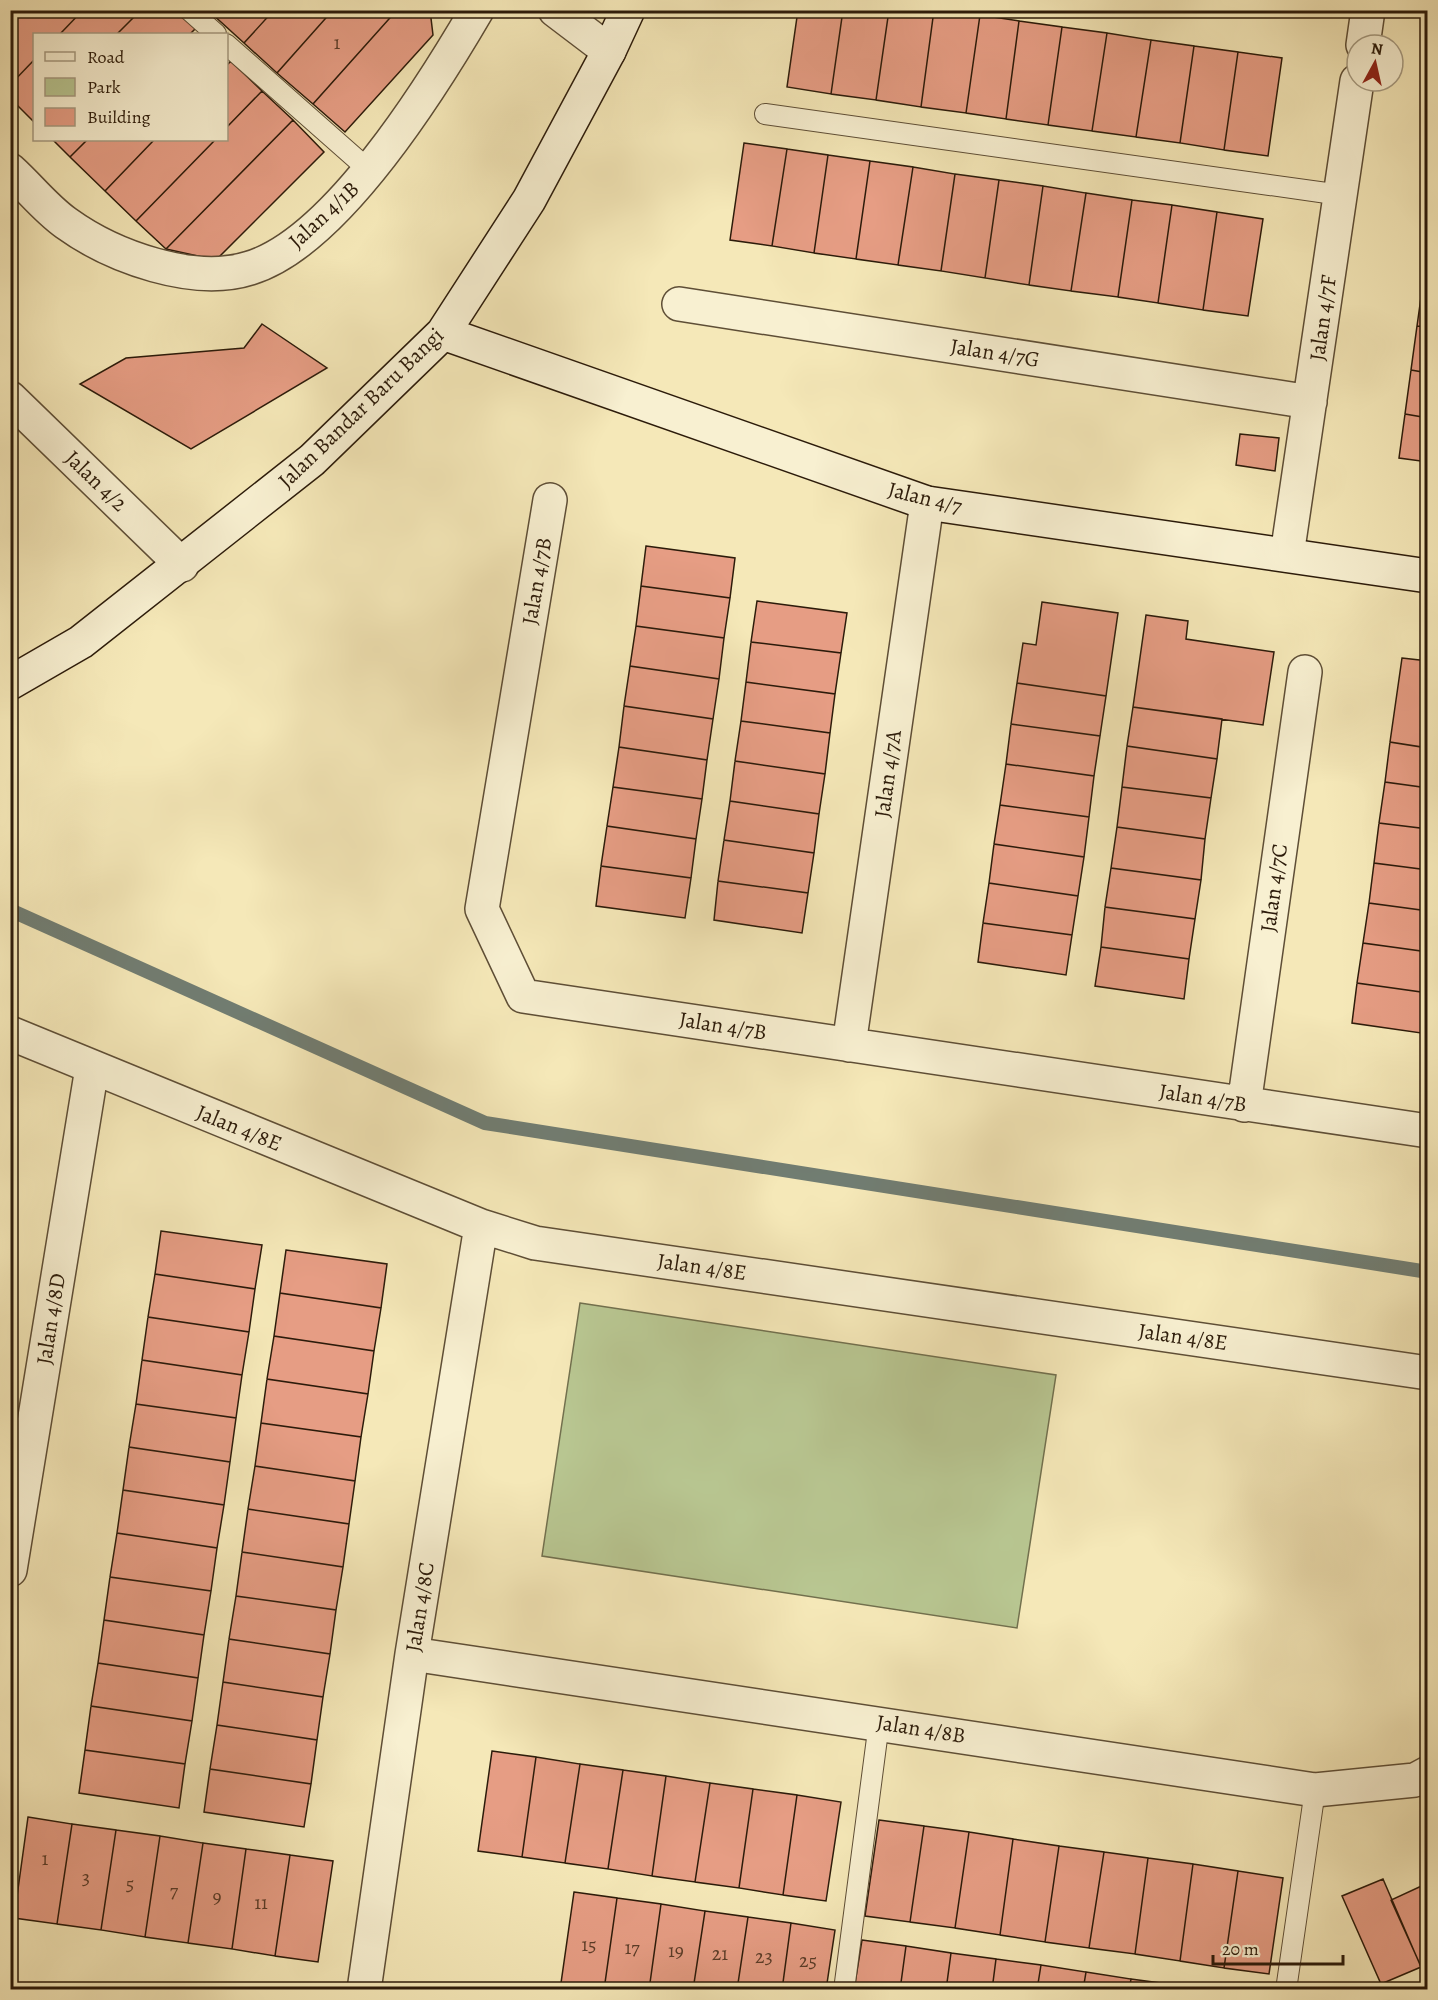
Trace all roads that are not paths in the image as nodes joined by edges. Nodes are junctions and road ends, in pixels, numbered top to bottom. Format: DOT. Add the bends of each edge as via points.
graph roads {
  1 [pos="189,10"];
  2 [pos="477,10"];
  3 [pos="555,10"];
  4 [pos="628,10"];
  5 [pos="1368,10"];
  6 [pos="215,33"];
  7 [pos="1365,33"];
  8 [pos="228,46"];
  9 [pos="609,51"];
  10 [pos="1355,93"];
  11 [pos="765,114"];
  12 [pos="10,170"];
  13 [pos="370,171"];
  14 [pos="1341,195"];
  15 [pos="680,304"];
  16 [pos="443,333"];
  17 [pos="10,398"];
  18 [pos="1310,402"];
  19 [pos="550,500"];
  20 [pos="927,503"];
  21 [pos="1287,555"];
  22 [pos="182,565"];
  23 [pos="1428,576"];
  24 [pos="1305,672"];
  25 [pos="10,683"];
  26 [pos="10,1033"];
  27 [pos="849,1045"];
  28 [pos="92,1068"];
  29 [pos="1244,1105"];
  30 [pos="1428,1131"];
  31 [pos="481,1226"];
  32 [pos="1428,1373"];
  33 [pos="10,1570"];
  34 [pos="412,1654"];
  35 [pos="879,1723"];
  36 [pos="1428,1773"];
  37 [pos="1315,1790"];
  38 [pos="364,1989"];
  39 [pos="844,1989"];
  40 [pos="1286,1989"];
  1 -- 6 [label="lane"];
  2 -- 13 [label="street, Jalan 4/1B"];
  3 -- 9 [label="street"];
  4 -- 9 [label="street, Jalan Bandar Baru Bangi"];
  5 -- 7 [label="street"];
  8 -- 13 [label="lane"];
  9 -- 16 [label="street, Jalan Bandar Baru Bangi" via="529,200"];
  10 -- 14 [label="street, Jalan 4/7F"];
  11 -- 14 [label="lane"];
  12 -- 13 [label="street, Jalan 4/1B" via="66,223 126,256 193,275 250,269 296,246"];
  14 -- 18 [label="street, Jalan 4/7F"];
  15 -- 18 [label="street, Jalan 4/7G"];
  16 -- 20 [label="street, Jalan 4/7"];
  16 -- 22 [label="street, Jalan Bandar Baru Bangi" via="312,460"];
  17 -- 22 [label="street, Jalan 4/2"];
  18 -- 21 [label="street, Jalan 4/7F"];
  19 -- 27 [label="street, Jalan 4/7B" via="482,909 523,996"];
  20 -- 21 [label="street, Jalan 4/7"];
  20 -- 27 [label="street, Jalan 4/7A"];
  21 -- 23 [label="street, Jalan 4/7"];
  22 -- 25 [label="street, Jalan Bandar Baru Bangi" via="81,642"];
  24 -- 29 [label="street, Jalan 4/7C"];
  26 -- 28 [label="street, Jalan 4/8E"];
  27 -- 29 [label="street, Jalan 4/7B"];
  28 -- 31 [label="street, Jalan 4/8E"];
  28 -- 33 [label="street, Jalan 4/8D"];
  29 -- 30 [label="street, Jalan 4/7B"];
  31 -- 32 [label="street, Jalan 4/8E" via="535,1243"];
  31 -- 34 [label="street, Jalan 4/8C"];
  34 -- 35 [label="street, Jalan 4/8B"];
  34 -- 38 [label="street, Jalan 4/8C"];
  35 -- 37 [label="street, Jalan 4/8B"];
  35 -- 39 [label="lane"];
  36 -- 37 [label="street, Jalan 4/8B" via="1415,1780"];
  37 -- 40 [label="lane"];
}
